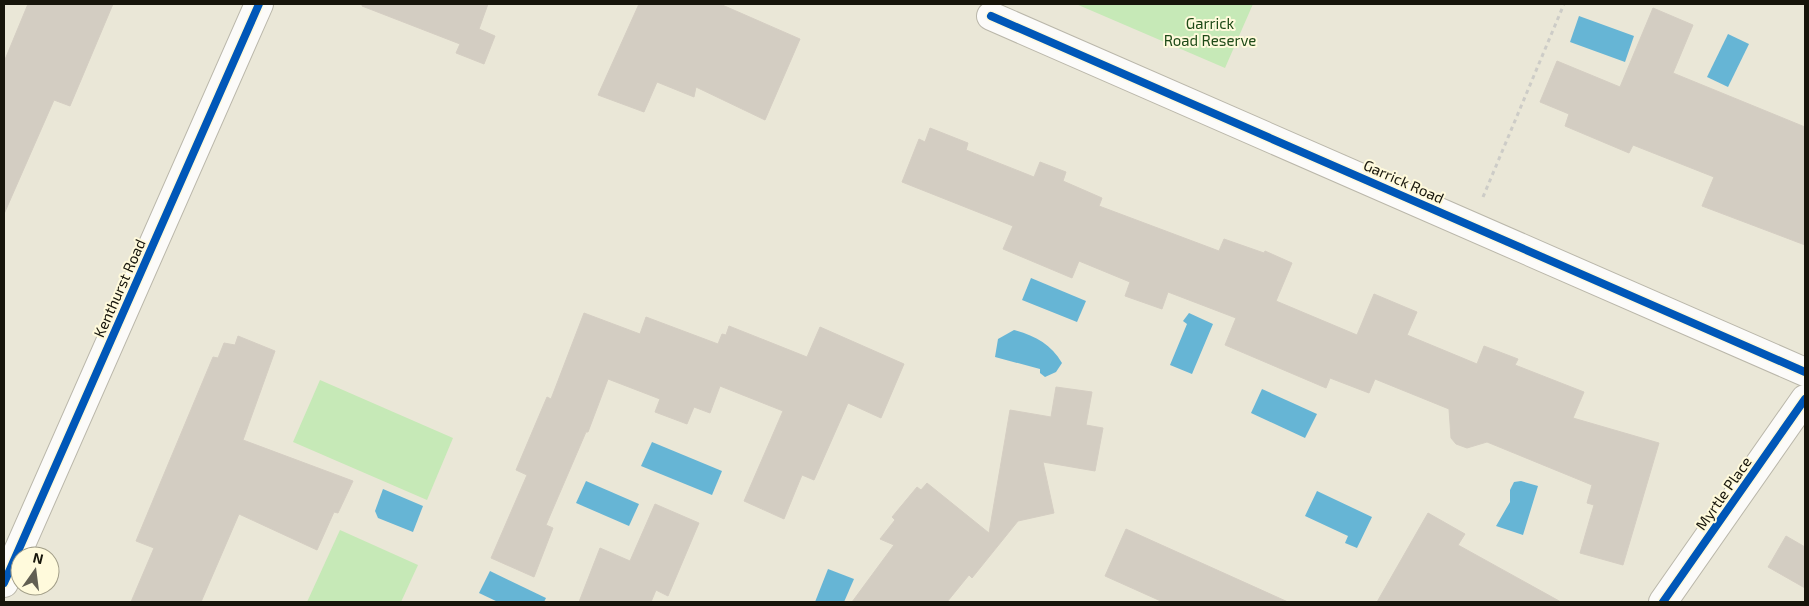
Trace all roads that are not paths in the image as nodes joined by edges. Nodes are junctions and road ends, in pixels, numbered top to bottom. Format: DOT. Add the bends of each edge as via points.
graph roads {
  1 [pos="259,4"];
  2 [pos="991,16"];
  3 [pos="1805,372"];
  4 [pos="1805,399"];
  5 [pos="4,583"];
  6 [pos="1664,602"];
  1 -- 5 [label="street, Kenthurst Road"];
  2 -- 3 [label="street, Garrick Road"];
  4 -- 6 [label="street, Myrtle Place"];
}
